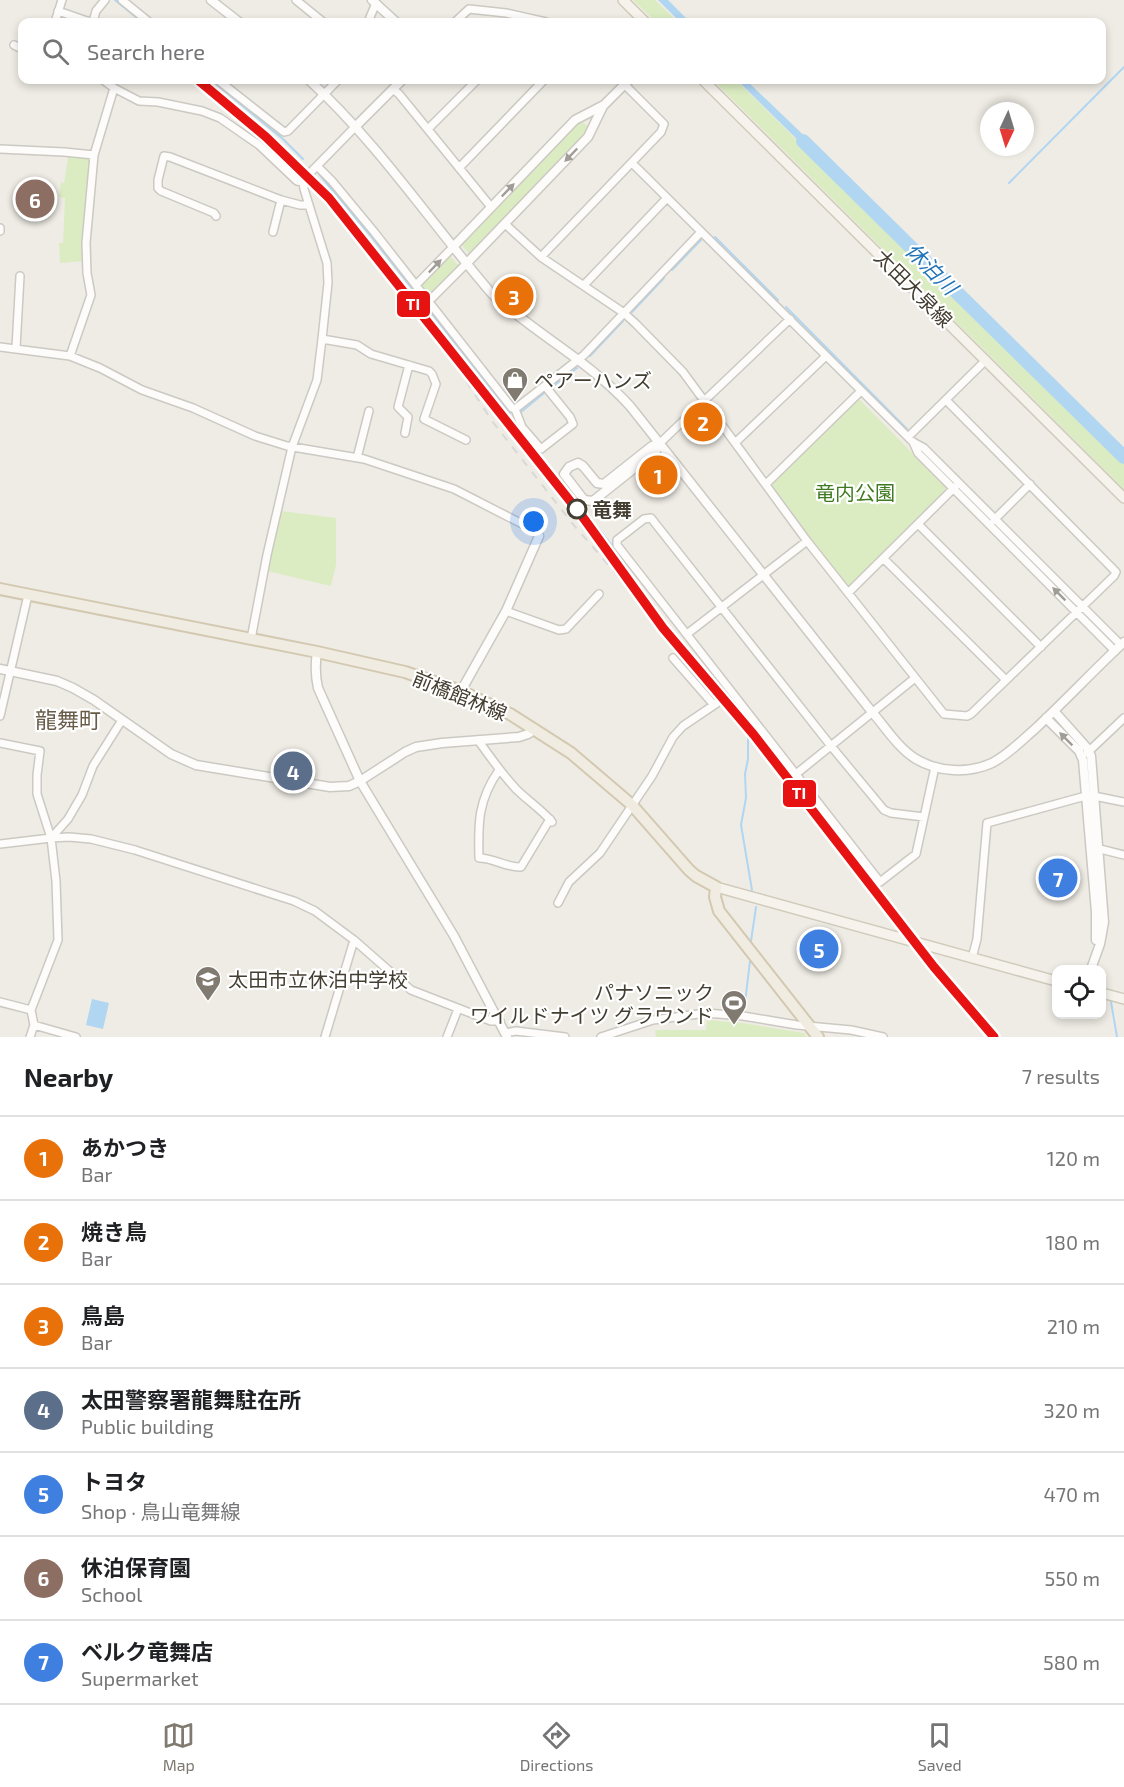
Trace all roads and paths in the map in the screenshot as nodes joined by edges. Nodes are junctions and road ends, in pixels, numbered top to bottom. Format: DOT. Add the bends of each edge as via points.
graph roads {
  1 [pos="62,0"];
  2 [pos="105,0"];
  3 [pos="122,0"];
  4 [pos="211,0"];
  5 [pos="296,0"];
  6 [pos="623,0"];
  7 [pos="375,1"];
  8 [pos="58,11"];
  9 [pos="56,18"];
  10 [pos="78,18"];
  11 [pos="94,18"];
  12 [pos="144,18"];
  13 [pos="234,18"];
  14 [pos="318,18"];
  15 [pos="369,18"];
  16 [pos="392,18"];
  17 [pos="459,18"];
  18 [pos="524,18"];
  19 [pos="641,18"];
  20 [pos="14,45"];
  21 [pos="18,47"];
  22 [pos="108,84"];
  23 [pos="223,84"];
  24 [pos="313,84"];
  25 [pos="334,84"];
  26 [pos="398,84"];
  27 [pos="473,84"];
  28 [pos="540,84"];
  29 [pos="621,84"];
  30 [pos="627,84"];
  31 [pos="707,84"];
  32 [pos="114,88"];
  33 [pos="393,89"];
  34 [pos="324,94"];
  35 [pos="603,106"];
  36 [pos="356,127"];
  37 [pos="428,129"];
  38 [pos="0,149"];
  39 [pos="94,156"];
  40 [pos="632,163"];
  41 [pos="317,166"];
  42 [pos="459,168"];
  43 [pos="303,182"];
  44 [pos="667,198"];
  45 [pos="281,200"];
  46 [pos="309,205"];
  47 [pos="491,207"];
  48 [pos="216,216"];
  49 [pos="505,224"];
  50 [pos="273,232"];
  51 [pos="701,232"];
  52 [pos="453,247"];
  53 [pos="541,257"];
  54 [pos="466,264"];
  55 [pos="20,276"];
  56 [pos="416,285"];
  57 [pos="584,285"];
  58 [pos="429,301"];
  59 [pos="624,313"];
  60 [pos="790,319"];
  61 [pos="322,339"];
  62 [pos="0,347"];
  63 [pos="16,348"];
  64 [pos="70,356"];
  65 [pos="826,356"];
  66 [pos="579,359"];
  67 [pos="986,360"];
  68 [pos="409,365"];
  69 [pos="545,386"];
  70 [pos="861,391"];
  71 [pos="705,400"];
  72 [pos="946,400"];
  73 [pos="515,409"];
  74 [pos="369,411"];
  75 [pos="405,433"];
  76 [pos="466,440"];
  77 [pos="911,440"];
  78 [pos="736,442"];
  79 [pos="660,443"];
  80 [pos="292,447"];
  81 [pos="357,458"];
  82 [pos="959,483"];
  83 [pos="766,484"];
  84 [pos="1030,484"];
  85 [pos="953,489"];
  86 [pos="1124,498"];
  87 [pos="995,519"];
  88 [pos="918,524"];
  89 [pos="989,525"];
  90 [pos="539,536"];
  91 [pos="807,541"];
  92 [pos="884,559"];
  93 [pos="764,574"];
  94 [pos="0,589"];
  95 [pos="848,593"];
  96 [pos="599,594"];
  97 [pos="28,595"];
  98 [pos="722,608"];
  99 [pos="1081,609"];
  100 [pos="506,611"];
  101 [pos="687,634"];
  102 [pos="251,639"];
  103 [pos="1120,646"];
  104 [pos="1041,647"];
  105 [pos="317,652"];
  106 [pos="673,658"];
  107 [pos="0,669"];
  108 [pos="10,671"];
  109 [pos="915,678"];
  110 [pos="1006,680"];
  111 [pos="461,691"];
  112 [pos="1054,711"];
  113 [pos="872,712"];
  114 [pos="0,716"];
  115 [pos="1046,718"];
  116 [pos="1124,718"];
  117 [pos="122,720"];
  118 [pos="535,729"];
  119 [pos="477,740"];
  120 [pos="0,743"];
  121 [pos="831,746"];
  122 [pos="1086,753"];
  123 [pos="935,767"];
  124 [pos="499,770"];
  125 [pos="796,774"];
  126 [pos="360,781"];
  127 [pos="1090,796"];
  128 [pos="1124,802"];
  129 [pos="632,805"];
  130 [pos="924,817"];
  131 [pos="51,838"];
  132 [pos="0,844"];
  133 [pos="1095,848"];
  134 [pos="1124,855"];
  135 [pos="716,887"];
  136 [pos="558,903"];
  137 [pos="354,940"];
  138 [pos="972,958"];
  139 [pos="1091,965"];
  140 [pos="1052,980"];
  141 [pos="1106,994"];
  142 [pos="1124,999"];
  143 [pos="0,1002"];
  144 [pos="458,1009"];
  145 [pos="31,1010"];
  146 [pos="500,1021"];
  147 [pos="34,1025"];
  148 [pos="809,1026"];
  149 [pos="506,1035"];
  150 [pos="30,1037"];
  151 [pos="76,1037"];
  152 [pos="325,1037"];
  153 [pos="447,1037"];
  154 [pos="565,1037"];
  155 [pos="601,1037"];
  156 [pos="818,1037"];
  157 [pos="883,1037"];
  1 -- 8 [label="street"];
  2 -- 11 [label="street"];
  3 -- 12 [label="street"];
  4 -- 13 [label="street"];
  5 -- 14 [label="street"];
  6 -- 19 [label="main road"];
  7 -- 15 [label="street"];
  7 -- 16 [label="street"];
  8 -- 9 [label="street"];
  8 -- 10 [label="street"];
  17 -- 18 [label="street" via="469,9"];
  20 -- 21 [label="street"];
  22 -- 32 [label="street"];
  23 -- 34 [label="street" via="284,132"];
  24 -- 34 [label="street"];
  25 -- 34 [label="street"];
  26 -- 33 [label="street"];
  27 -- 37 [label="street"];
  28 -- 42 [label="street"];
  29 -- 35 [label="street"];
  30 -- 40 [label="street" via="664,124"];
  31 -- 67 [label="main road, 太田大泉線"];
  32 -- 39 [label="street"];
  32 -- 43 [label="street" via="139,101 220,117"];
  33 -- 36 [label="street"];
  33 -- 37 [label="street"];
  34 -- 36 [label="street"];
  47 -- 35 [label="street, one-way" via="575,120"];
  35 -- 49 [label="street, one-way" via="588,137"];
  36 -- 41 [label="street"];
  36 -- 52 [label="street"];
  37 -- 42 [label="street"];
  38 -- 39 [label="street"];
  39 -- 64 [label="street" via="86,243 91,295"];
  40 -- 44 [label="street"];
  40 -- 53 [label="street"];
  41 -- 43 [label="street"];
  41 -- 56 [label="street"];
  42 -- 47 [label="street"];
  43 -- 46 [label="street"];
  44 -- 51 [label="street"];
  44 -- 57 [label="street"];
  45 -- 46 [label="street"];
  45 -- 48 [label="street" via="164,156 158,188"];
  45 -- 50 [label="street"];
  46 -- 61 [label="street" via="327,263"];
  47 -- 52 [label="street"];
  49 -- 53 [label="street"];
  49 -- 54 [label="street"];
  51 -- 59 [label="street"];
  51 -- 60 [label="street"];
  52 -- 54 [label="street"];
  56 -- 52 [label="street, one-way"];
  53 -- 57 [label="street"];
  54 -- 58 [label="street"];
  54 -- 66 [label="street" via="512,312"];
  55 -- 63 [label="street"];
  56 -- 58 [label="street"];
  57 -- 59 [label="street"];
  58 -- 73 [label="street"];
  59 -- 66 [label="street"];
  59 -- 71 [label="street" via="663,350"];
  60 -- 65 [label="street"];
  60 -- 71 [label="street"];
  61 -- 68 [label="street" via="357,345 371,354"];
  61 -- 80 [label="street" via="317,380"];
  62 -- 63 [label="street"];
  63 -- 64 [label="street"];
  64 -- 80 [label="street" via="142,390"];
  65 -- 70 [label="street"];
  65 -- 78 [label="street"];
  66 -- 69 [label="street"];
  66 -- 79 [label="street" via="615,389"];
  67 -- 72 [label="street"];
  67 -- 86 [label="main road, 太田大泉線"];
  68 -- 75 [label="street" via="398,404 399,411 408,417"];
  68 -- 76 [label="street" via="429,371 436,384 424,419"];
  69 -- 73 [label="street"];
  69 -- 73 [label="street" via="573,424 544,448 540,449 522,427"];
  70 -- 77 [label="street"];
  70 -- 83 [label="street"];
  71 -- 78 [label="street"];
  71 -- 79 [label="street"];
  72 -- 77 [label="street"];
  72 -- 84 [label="street"];
  74 -- 81 [label="street"];
  77 -- 82 [label="street"];
  77 -- 85 [label="street" via="918,453"];
  78 -- 83 [label="street"];
  79 -- 79 [label="street" via="656,451 593,501 584,500 564,474 578,463 597,483 604,484"];
  79 -- 93 [label="street"];
  80 -- 81 [label="street"];
  80 -- 102 [label="street"];
  81 -- 90 [label="street" via="454,489"];
  82 -- 85 [label="street"];
  82 -- 87 [label="street"];
  83 -- 91 [label="street"];
  84 -- 87 [label="street"];
  84 -- 99 [label="street" via="1116,572"];
  85 -- 88 [label="street"];
  85 -- 89 [label="street"];
  87 -- 89 [label="street"];
  87 -- 99 [label="street"];
  88 -- 92 [label="street"];
  88 -- 104 [label="street"];
  99 -- 89 [label="street, one-way"];
  90 -- 100 [label="street"];
  91 -- 93 [label="street"];
  91 -- 95 [label="street"];
  92 -- 95 [label="street"];
  92 -- 110 [label="street"];
  93 -- 98 [label="street"];
  93 -- 113 [label="street"];
  94 -- 97 [label="main road, 前橋館林線"];
  95 -- 109 [label="street"];
  96 -- 100 [label="street" via="566,630"];
  97 -- 102 [label="main road, 前橋館林線"];
  97 -- 108 [label="street"];
  98 -- 101 [label="street"];
  98 -- 101 [label="street" via="652,520 644,519 617,540 617,545"];
  98 -- 121 [label="street"];
  99 -- 103 [label="street"];
  99 -- 104 [label="street"];
  100 -- 111 [label="street"];
  101 -- 125 [label="street"];
  102 -- 105 [label="main road, 前橋館林線"];
  103 -- 112 [label="street"];
  104 -- 110 [label="street"];
  105 -- 111 [label="main road, 前橋館林線" via="405,672"];
  105 -- 126 [label="street" via="318,688"];
  106 -- 129 [label="street" via="715,704 673,737"];
  107 -- 108 [label="street"];
  108 -- 114 [label="street"];
  108 -- 117 [label="street" via="57,681"];
  109 -- 110 [label="street" via="944,714 967,716"];
  109 -- 113 [label="street"];
  111 -- 118 [label="main road, 前橋館林線"];
  112 -- 115 [label="street"];
  112 -- 122 [label="street"];
  113 -- 121 [label="street"];
  113 -- 123 [label="street" via="906,752"];
  122 -- 115 [label="street, one-way"];
  115 -- 123 [label="street" via="1009,753 992,763 966,770"];
  116 -- 122 [label="street"];
  117 -- 126 [label="street" via="171,754 196,765 330,787"];
  117 -- 131 [label="street" via="93,766 68,819"];
  118 -- 119 [label="street" via="519,737"];
  118 -- 129 [label="main road, 前橋館林線" via="571,753"];
  119 -- 124 [label="street"];
  119 -- 126 [label="street" via="413,748"];
  120 -- 131 [label="street" via="40,751 37,794"];
  121 -- 125 [label="street"];
  121 -- 130 [label="street" via="884,810"];
  122 -- 127 [label="street"];
  123 -- 130 [label="street"];
  124 -- 124 [label="street" via="551,820 521,867 479,858 479,818 485,794"];
  125 -- 130 [label="street" via="880,882 916,854"];
  126 -- 146 [label="street"];
  127 -- 128 [label="street"];
  127 -- 133 [label="street"];
  127 -- 138 [label="street" via="987,823"];
  129 -- 135 [label="main road, 前橋館林線" via="689,870"];
  129 -- 136 [label="street" via="600,854 568,882"];
  131 -- 132 [label="street"];
  131 -- 137 [label="street" via="91,839 294,901 315,911"];
  131 -- 145 [label="street" via="58,940"];
  133 -- 134 [label="street"];
  133 -- 139 [label="street" via="1104,922"];
  135 -- 138 [label="main road"];
  135 -- 148 [label="main road" via="719,911"];
  137 -- 144 [label="street" via="411,990"];
  137 -- 152 [label="street"];
  138 -- 140 [label="main road"];
  141 -- 142 [label="main road"];
  143 -- 145 [label="street"];
  144 -- 146 [label="street"];
  144 -- 153 [label="street"];
  145 -- 147 [label="street"];
  146 -- 149 [label="street"];
  147 -- 150 [label="street"];
  147 -- 151 [label="street"];
  148 -- 155 [label="street" via="699,1013 653,1020"];
  148 -- 156 [label="main road"];
  148 -- 157 [label="street"];
  149 -- 154 [label="street" via="516,1031"];
}
